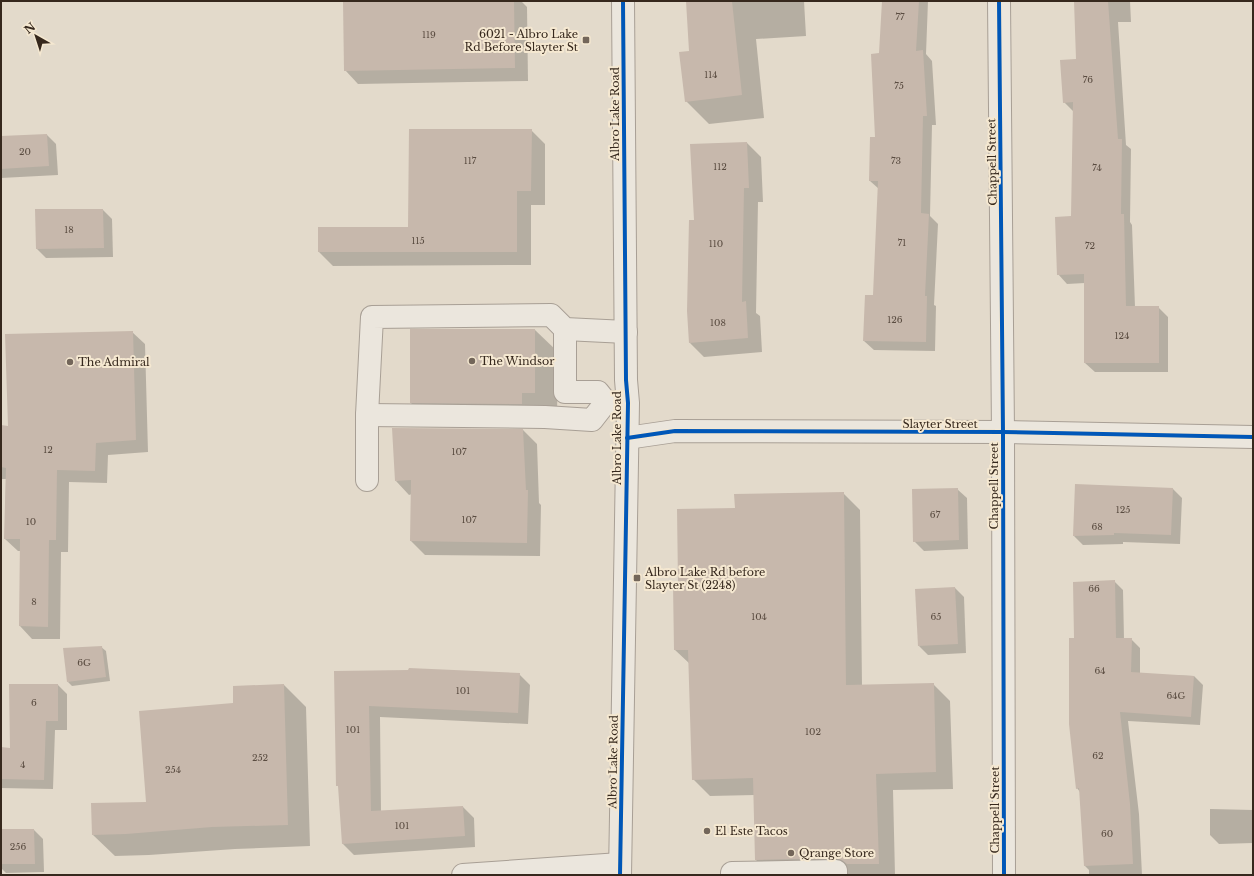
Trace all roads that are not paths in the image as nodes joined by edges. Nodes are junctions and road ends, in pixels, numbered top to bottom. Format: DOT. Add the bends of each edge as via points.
graph roads {
  1 [pos="623,1"];
  2 [pos="999,1"];
  3 [pos="565,329"];
  4 [pos="626,332"];
  5 [pos="606,402"];
  6 [pos="628,403"];
  7 [pos="367,416"];
  8 [pos="1003,432"];
  9 [pos="1253,437"];
  10 [pos="627,438"];
  11 [pos="367,480"];
  12 [pos="620,870"];
  13 [pos="463,875"];
  14 [pos="732,875"];
  15 [pos="836,875"];
  16 [pos="1004,875"];
  1 -- 4 [label="street, Albro Lake Road"];
  2 -- 8 [label="street, Chappell Street"];
  3 -- 4 [label="street"];
  3 -- 5 [label="street" via="564,392 598,392"];
  3 -- 7 [label="street" via="551,315 372,317"];
  4 -- 6 [label="street, Albro Lake Road"];
  5 -- 6 [label="street"];
  5 -- 7 [label="street" via="592,420 545,417"];
  6 -- 10 [label="street, Albro Lake Road"];
  7 -- 11 [label="street"];
  8 -- 9 [label="street, Slayter Street"];
  8 -- 10 [label="street, Slayter Street" via="675,431"];
  8 -- 16 [label="street, Chappell Street"];
  10 -- 12 [label="street, Albro Lake Road"];
  12 -- 13 [label="street"];
  14 -- 15 [label="street" via="836,871"];
}
